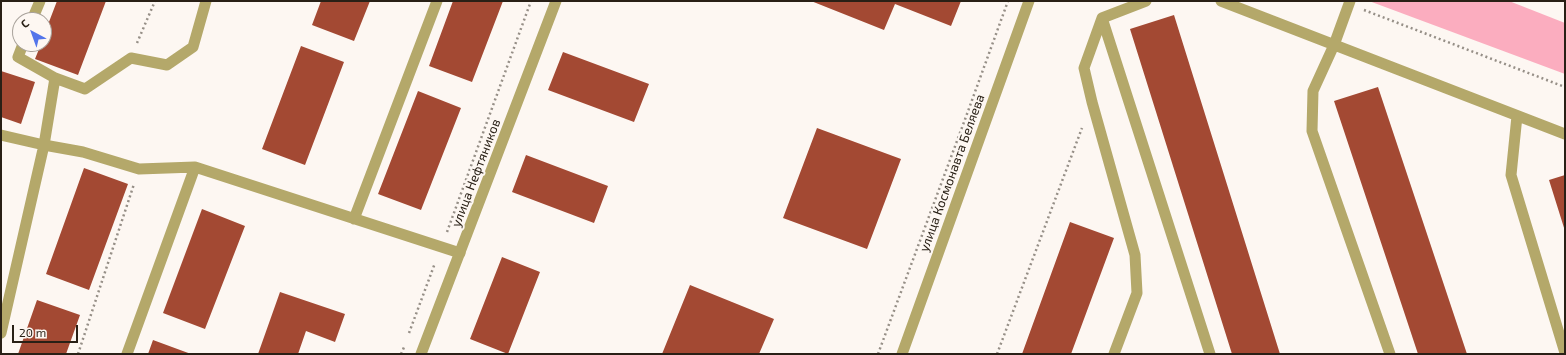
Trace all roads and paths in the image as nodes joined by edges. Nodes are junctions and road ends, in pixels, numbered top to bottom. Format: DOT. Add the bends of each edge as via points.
graph roads {
  1 [pos="40,1"];
  2 [pos="155,1"];
  3 [pos="206,1"];
  4 [pos="437,1"];
  5 [pos="531,1"];
  6 [pos="556,1"];
  7 [pos="1008,1"];
  8 [pos="1029,1"];
  9 [pos="1146,1"];
  10 [pos="1221,1"];
  11 [pos="1349,2"];
  12 [pos="35,12"];
  13 [pos="1102,18"];
  14 [pos="1334,45"];
  15 [pos="20,52"];
  16 [pos="131,58"];
  17 [pos="55,78"];
  18 [pos="1565,87"];
  19 [pos="1092,102"];
  20 [pos="1517,116"];
  21 [pos="1565,134"];
  22 [pos="1,135"];
  23 [pos="44,145"];
  24 [pos="195,167"];
  25 [pos="139,169"];
  26 [pos="354,219"];
  27 [pos="441,247"];
  28 [pos="460,253"];
  29 [pos="1,329"];
  30 [pos="1565,353"];
  31 [pos="78,354"];
  32 [pos="127,354"];
  33 [pos="401,354"];
  34 [pos="422,354"];
  35 [pos="878,354"];
  36 [pos="902,354"];
  37 [pos="997,354"];
  38 [pos="1114,354"];
  39 [pos="1210,354"];
  40 [pos="1390,354"];
  1 -- 12 [label="street"];
  2 -- 16 [label="path"];
  3 -- 16 [label="street" via="193,47 167,65"];
  4 -- 26 [label="street"];
  5 -- 27 [label="path"];
  6 -- 28 [label="street, улица Нефтяников"];
  7 -- 35 [label="path"];
  8 -- 36 [label="street, улица Космонавта Беляева"];
  9 -- 13 [label="street"];
  10 -- 14 [label="street"];
  11 -- 14 [label="street"];
  11 -- 18 [label="path"];
  13 -- 19 [label="street" via="1084,68"];
  13 -- 39 [label="street"];
  14 -- 20 [label="street"];
  14 -- 40 [label="street" via="1313,91 1312,131"];
  15 -- 17 [label="street" via="18,57"];
  16 -- 17 [label="street" via="85,90"];
  17 -- 23 [label="street"];
  19 -- 37 [label="path"];
  19 -- 38 [label="street" via="1135,255 1136,293"];
  20 -- 21 [label="street"];
  20 -- 30 [label="street" via="1511,175"];
  22 -- 23 [label="street"];
  23 -- 25 [label="street" via="83,152"];
  23 -- 29 [label="street"];
  24 -- 25 [label="street"];
  24 -- 26 [label="street"];
  24 -- 32 [label="street"];
  25 -- 31 [label="path"];
  26 -- 27 [label="street"];
  27 -- 28 [label="street"];
  27 -- 33 [label="path"];
  28 -- 34 [label="street, улица Нефтяников"];
}
